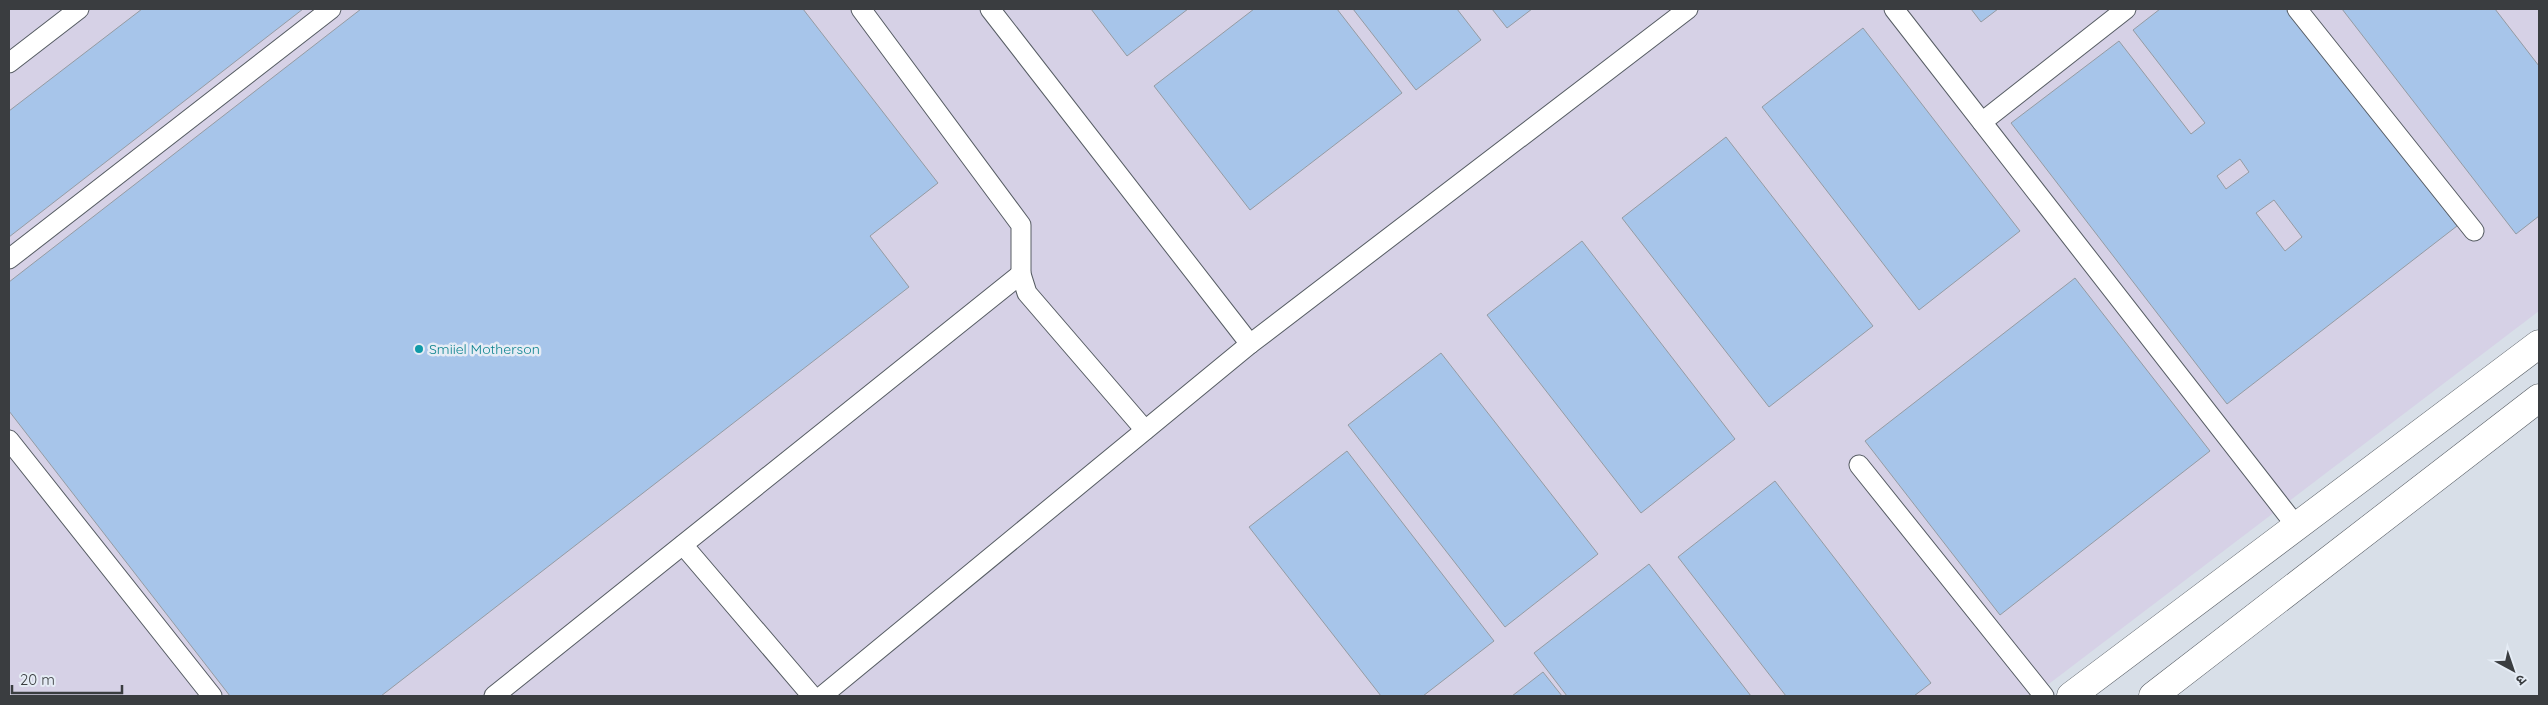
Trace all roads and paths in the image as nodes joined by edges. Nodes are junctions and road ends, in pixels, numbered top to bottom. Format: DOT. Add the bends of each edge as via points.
graph roads {
  1 [pos="79,9"];
  2 [pos="331,9"];
  3 [pos="861,9"];
  4 [pos="990,9"];
  5 [pos="1688,9"];
  6 [pos="1894,9"];
  7 [pos="2126,9"];
  8 [pos="2297,9"];
  9 [pos="1668,15"];
  10 [pos="9,63"];
  11 [pos="1982,122"];
  12 [pos="2474,230"];
  13 [pos="9,259"];
  14 [pos="1022,274"];
  15 [pos="1250,344"];
  16 [pos="2539,344"];
  17 [pos="2539,398"];
  18 [pos="1145,430"];
  19 [pos="9,440"];
  20 [pos="1859,465"];
  21 [pos="2297,527"];
  22 [pos="683,545"];
  23 [pos="212,696"];
  24 [pos="494,696"];
  25 [pos="812,696"];
  26 [pos="822,696"];
  27 [pos="2044,696"];
  28 [pos="2071,696"];
  29 [pos="2153,696"];
  1 -- 10 [label="lane"];
  2 -- 13 [label="lane"];
  3 -- 14 [label="lane" via="1021,225"];
  4 -- 15 [label="lane"];
  5 -- 9 [label="lane"];
  6 -- 11 [label="lane"];
  7 -- 11 [label="lane"];
  8 -- 12 [label="lane"];
  9 -- 15 [label="lane"];
  11 -- 21 [label="lane"];
  14 -- 18 [label="lane" via="1028,293"];
  14 -- 22 [label="lane"];
  15 -- 18 [label="lane"];
  16 -- 21 [label="street"];
  17 -- 29 [label="street"];
  18 -- 26 [label="lane"];
  19 -- 23 [label="lane"];
  20 -- 27 [label="lane"];
  21 -- 28 [label="street"];
  22 -- 24 [label="lane"];
  22 -- 25 [label="lane"];
}
